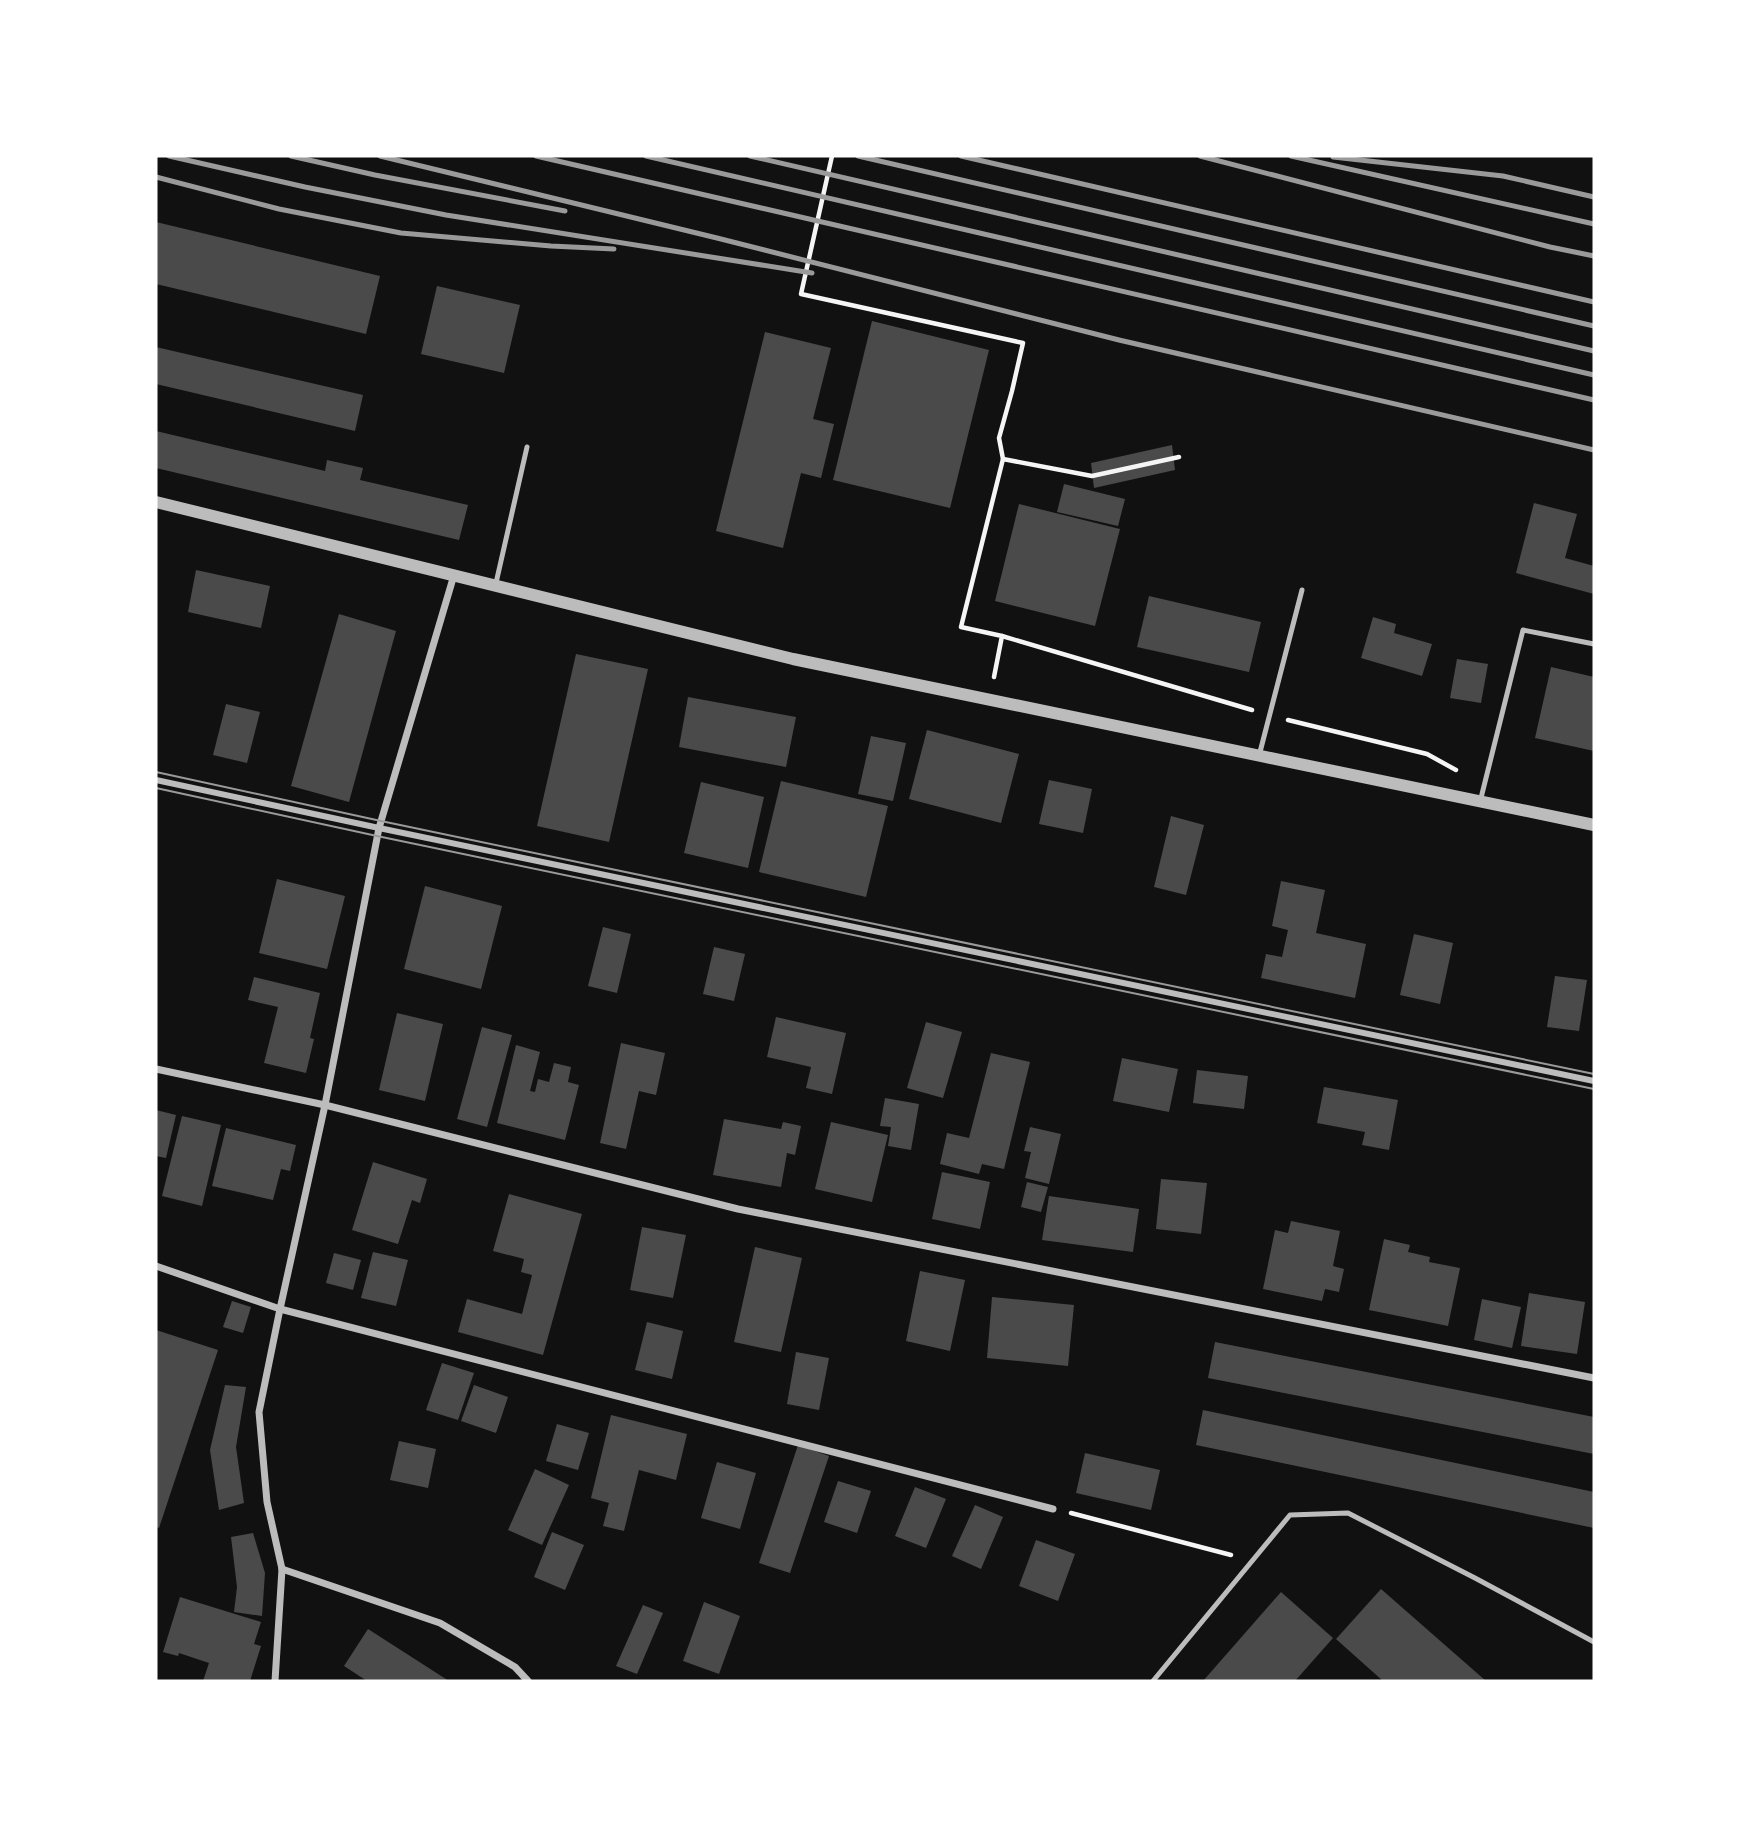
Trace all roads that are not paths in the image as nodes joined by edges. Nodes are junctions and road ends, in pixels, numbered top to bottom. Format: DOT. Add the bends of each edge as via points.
graph roads {
  1 [pos="527,447"];
  2 [pos="156,502"];
  3 [pos="454,575"];
  4 [pos="495,586"];
  5 [pos="1302,590"];
  6 [pos="1594,644"];
  7 [pos="1259,756"];
  8 [pos="156,780"];
  9 [pos="1480,802"];
  10 [pos="1594,825"];
  11 [pos="379,828"];
  12 [pos="156,1069"];
  13 [pos="1594,1081"];
  14 [pos="325,1105"];
  15 [pos="156,1266"];
  16 [pos="280,1309"];
  17 [pos="1594,1378"];
  18 [pos="1053,1509"];
  19 [pos="282,1569"];
  20 [pos="1594,1642"];
  21 [pos="275,1681"];
  22 [pos="528,1681"];
  23 [pos="1153,1681"];
  1 -- 4 [label="lane"];
  2 -- 3 [label="street"];
  3 -- 4 [label="street"];
  3 -- 11 [label="street"];
  4 -- 7 [label="street" via="793,659"];
  5 -- 7 [label="lane"];
  6 -- 9 [label="lane" via="1523,629"];
  7 -- 9 [label="street"];
  8 -- 11 [label="street"];
  9 -- 10 [label="street"];
  11 -- 13 [label="street"];
  11 -- 14 [label="street"];
  12 -- 14 [label="street"];
  14 -- 16 [label="street"];
  14 -- 17 [label="street" via="738,1209"];
  15 -- 16 [label="street"];
  16 -- 18 [label="street"];
  16 -- 19 [label="street" via="259,1412 267,1502"];
  19 -- 21 [label="street"];
  19 -- 22 [label="street" via="439,1623 515,1667"];
  20 -- 23 [label="lane" via="1348,1513 1290,1515"];
}
